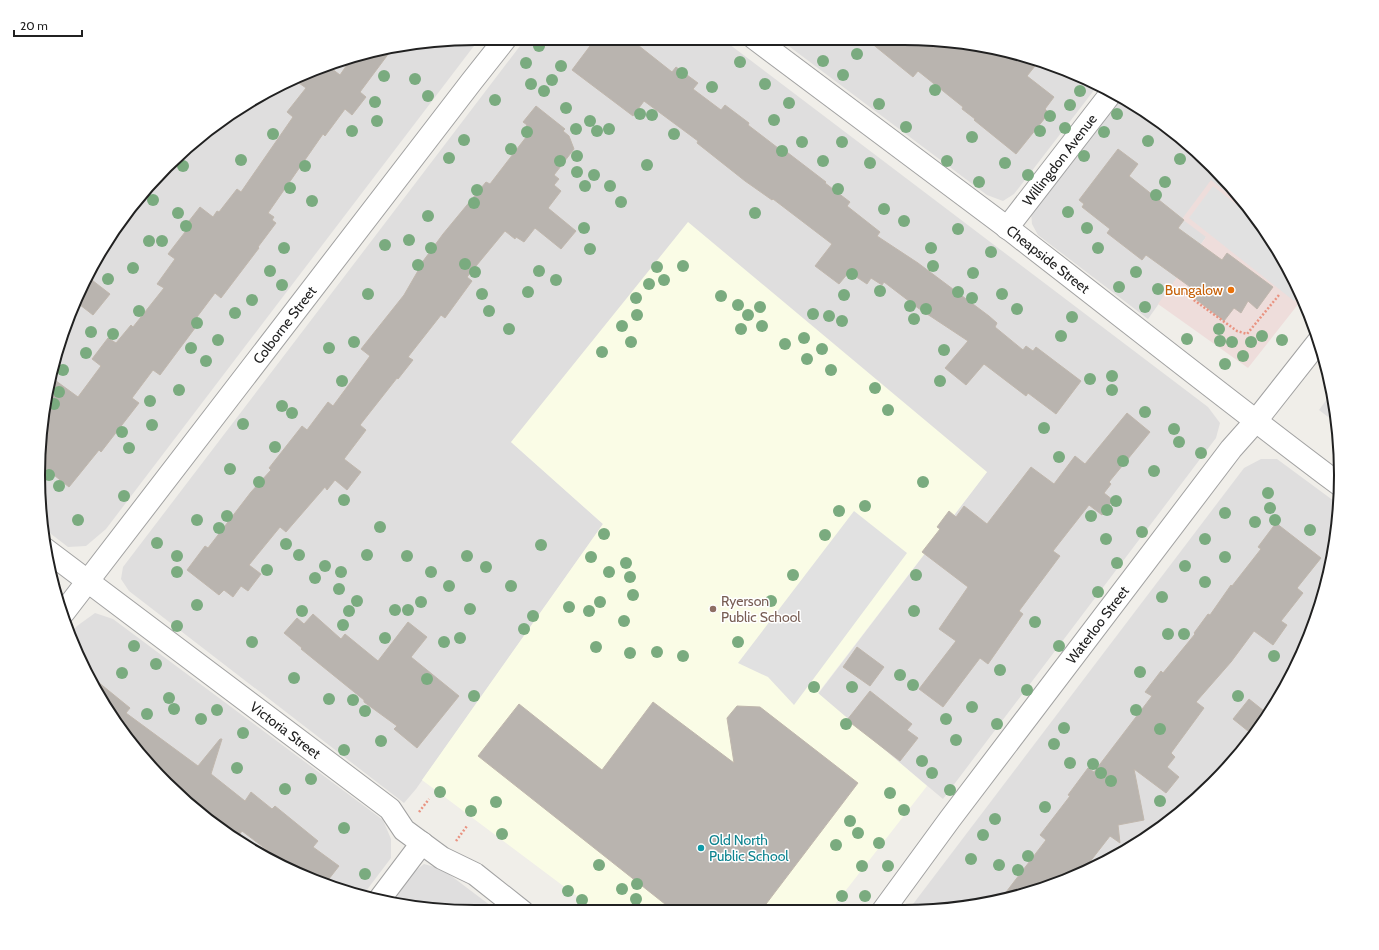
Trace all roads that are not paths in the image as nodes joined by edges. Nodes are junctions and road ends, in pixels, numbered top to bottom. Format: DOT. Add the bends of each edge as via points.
graph roads {
  1 [pos="500,45"];
  2 [pos="763,45"];
  3 [pos="1108,97"];
  4 [pos="1007,228"];
  5 [pos="1314,347"];
  6 [pos="1255,422"];
  7 [pos="1334,480"];
  8 [pos="52,555"];
  9 [pos="87,581"];
  10 [pos="67,608"];
  11 [pos="422,843"];
  12 [pos="383,895"];
  13 [pos="515,905"];
  14 [pos="887,905"];
  1 -- 9 [label="street, Colborne Street"];
  2 -- 4 [label="street, Cheapside Street"];
  3 -- 4 [label="street, Willingdon Avenue"];
  4 -- 6 [label="street, Cheapside Street"];
  5 -- 6 [label="street, Waterloo Street"];
  6 -- 7 [label="street, Cheapside Street"];
  6 -- 14 [label="street, Waterloo Street" via="1207,480"];
  8 -- 9 [label="street, Victoria Street"];
  9 -- 10 [label="street, Colborne Street"];
  9 -- 11 [label="street, Victoria Street" via="390,809 404,830"];
  11 -- 12 [label="street"];
  11 -- 13 [label="street, Victoria Street" via="442,858 475,874"];
}
